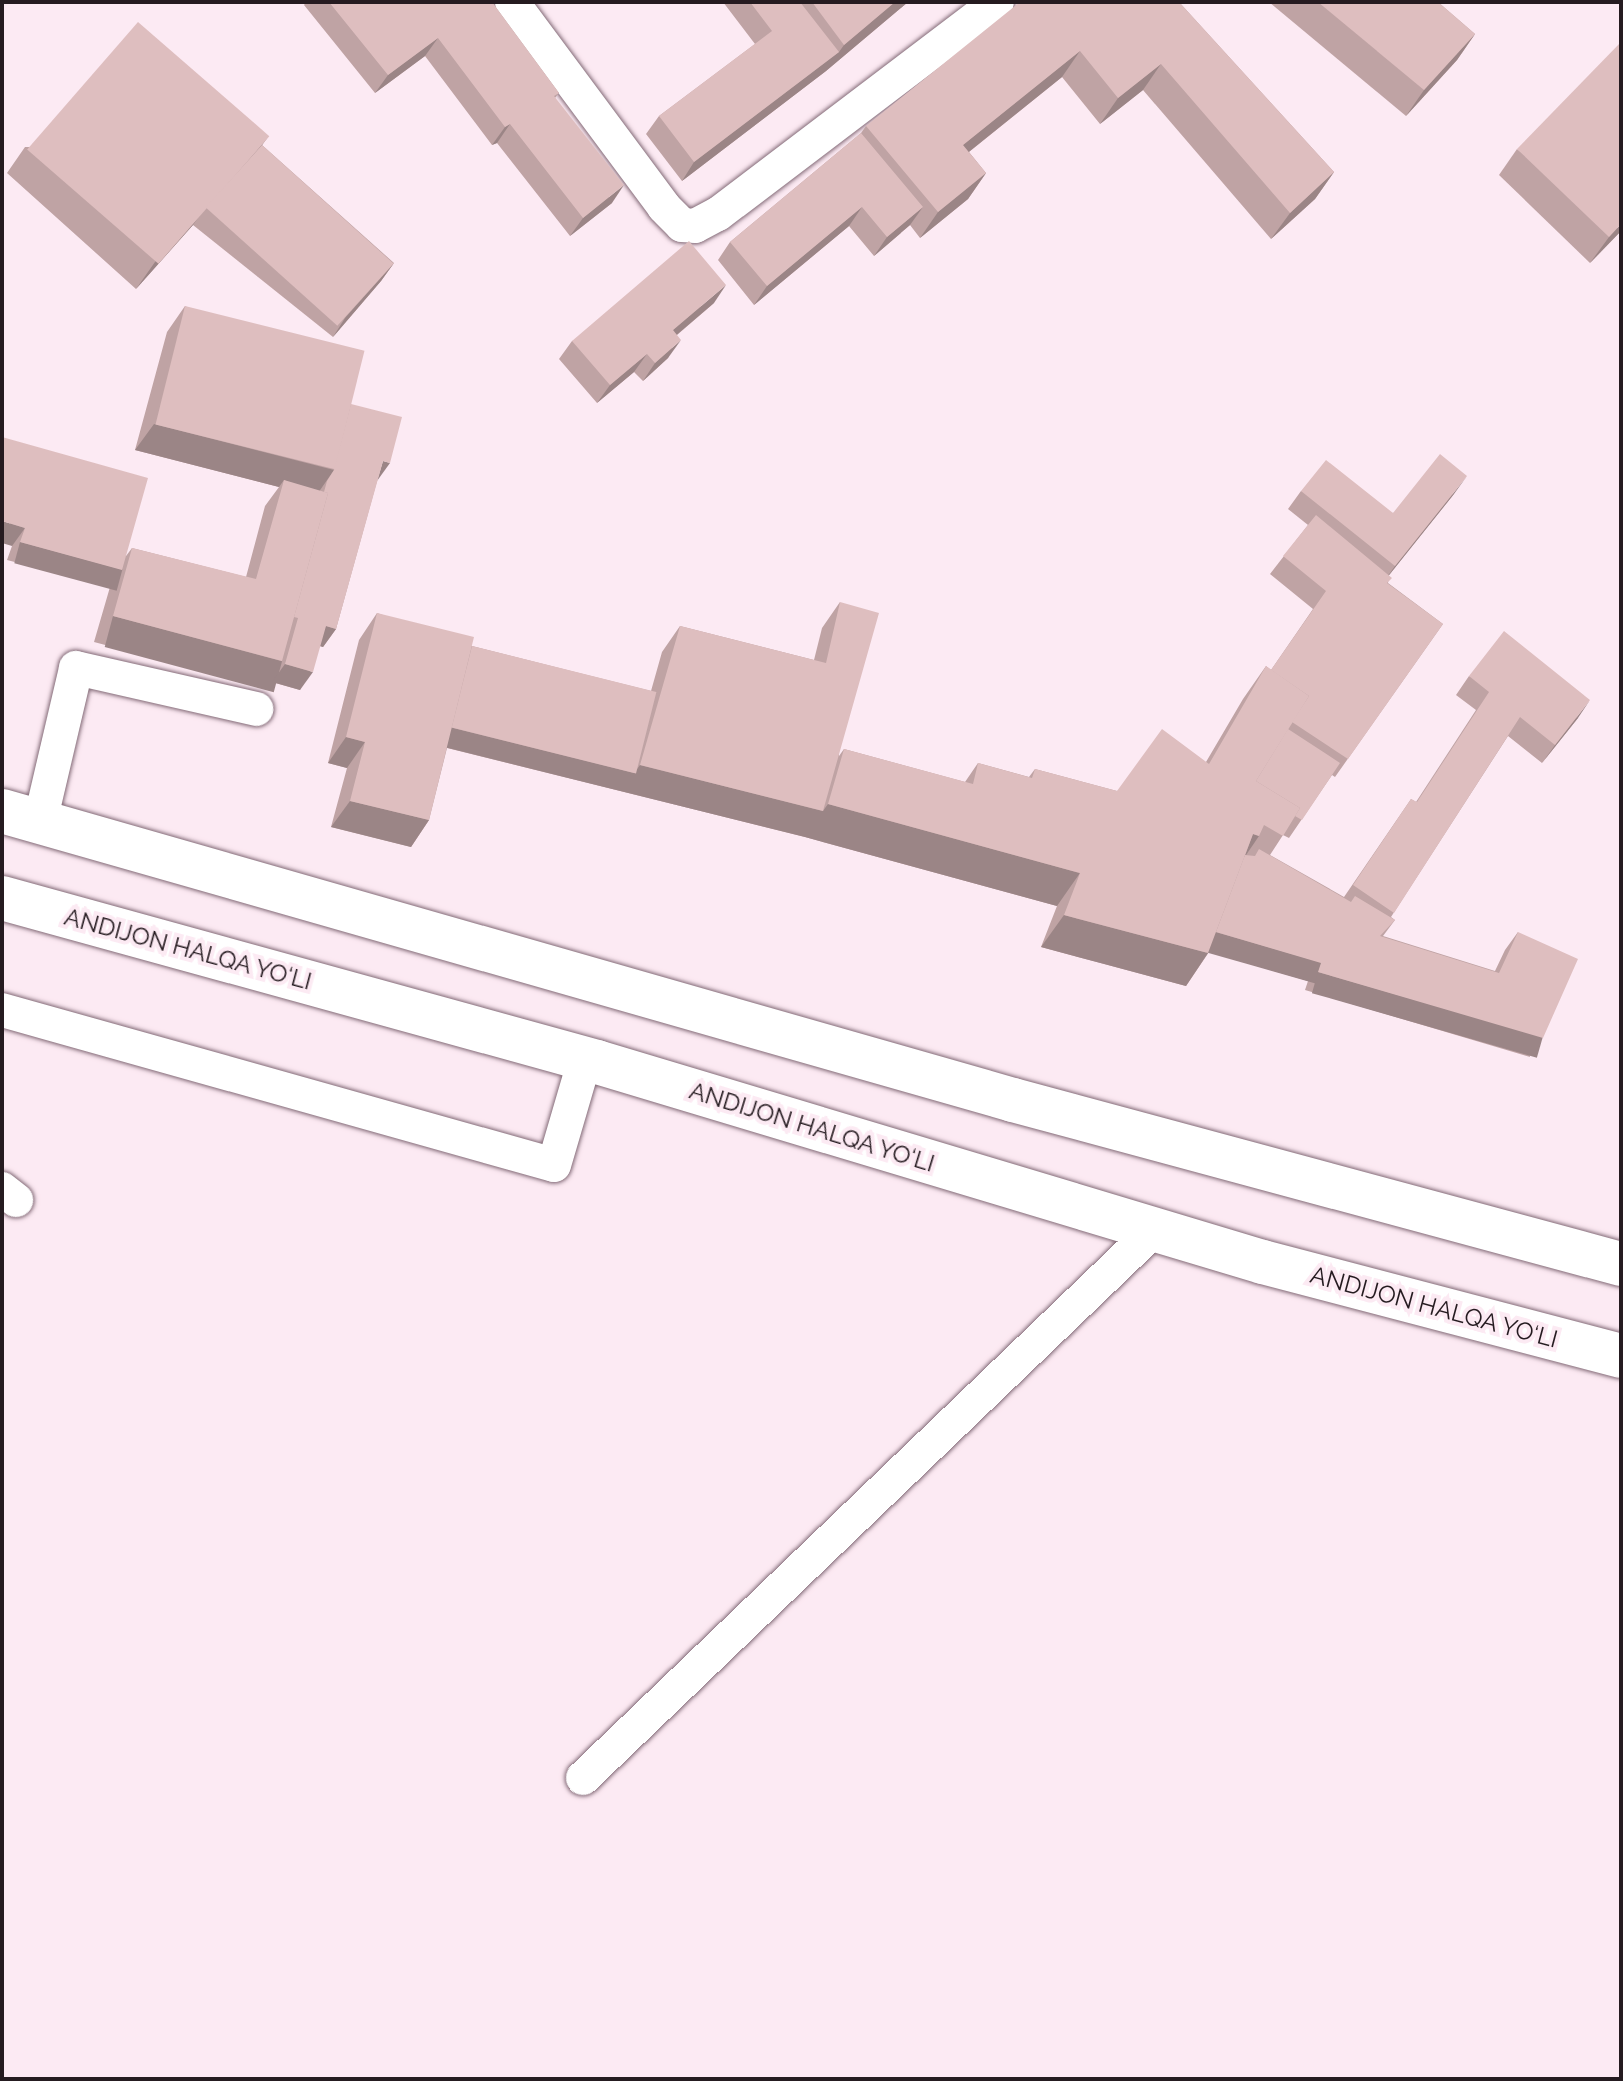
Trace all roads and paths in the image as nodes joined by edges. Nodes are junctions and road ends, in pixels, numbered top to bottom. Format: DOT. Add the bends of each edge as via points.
graph roads {
  1 [pos="512,2"];
  2 [pos="997,2"];
  3 [pos="256,709"];
  4 [pos="21,816"];
  5 [pos="2,898"];
  6 [pos="2,1010"];
  7 [pos="585,1059"];
  8 [pos="1155,1229"];
  9 [pos="1621,1264"];
  10 [pos="1621,1356"];
  11 [pos="583,1778"];
  1 -- 2 [label="lane" via="664,207 682,225 695,226"];
  3 -- 4 [label="lane" via="76,668"];
  4 -- 9 [label="highway" via="1013,1100"];
  5 -- 7 [label="highway, ANDIJON HALQA YO‘LI"];
  6 -- 7 [label="lane" via="554,1165"];
  7 -- 8 [label="highway, ANDIJON HALQA YO‘LI"];
  8 -- 10 [label="highway, ANDIJON HALQA YO‘LI"];
  8 -- 11 [label="lane"];
}
